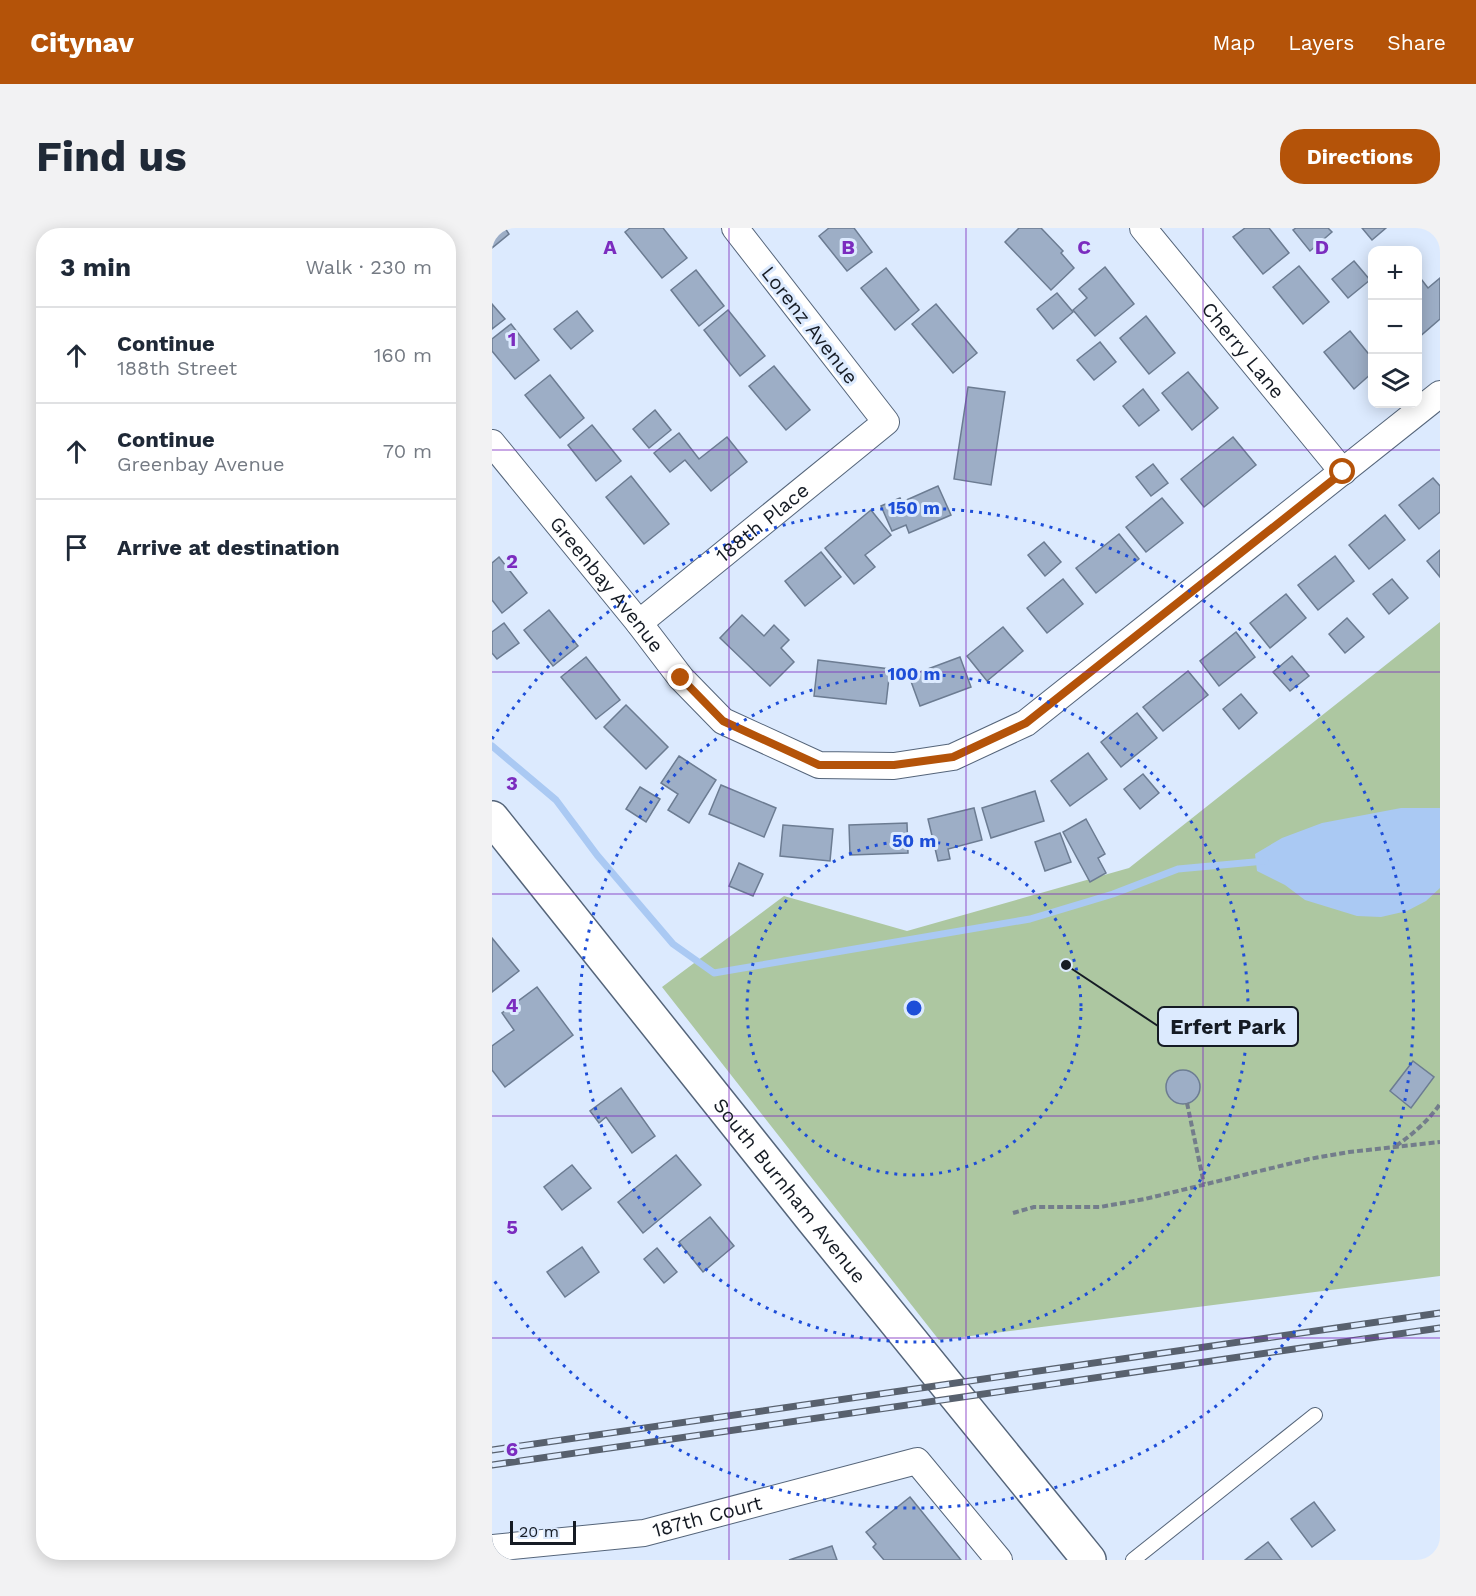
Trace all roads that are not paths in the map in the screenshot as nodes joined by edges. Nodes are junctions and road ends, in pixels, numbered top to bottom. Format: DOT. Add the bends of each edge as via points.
graph roads {
  1 [pos="735,228"];
  2 [pos="1143,228"];
  3 [pos="1440,394"];
  4 [pos="886,422"];
  5 [pos="492,443"];
  6 [pos="1343,472"];
  7 [pos="639,622"];
  8 [pos="492,818"];
  9 [pos="1315,1415"];
  10 [pos="492,1548"];
  11 [pos="999,1560"];
  12 [pos="1089,1560"];
  13 [pos="1133,1560"];
  1 -- 4 [label="street, Lorenz Avenue"];
  2 -- 6 [label="street, Cherry Lane"];
  3 -- 6 [label="street, Greenbay Avenue"];
  4 -- 7 [label="street, 188th Place"];
  5 -- 7 [label="street, Greenbay Avenue"];
  6 -- 7 [label="street, Greenbay Avenue" via="1026,723 953,757 894,765 819,765 723,721 681,678"];
  8 -- 12 [label="main road, South Burnham Avenue"];
  9 -- 13 [label="lane"];
  10 -- 11 [label="street, 187th Court" via="644,1533 917,1461"];
}
